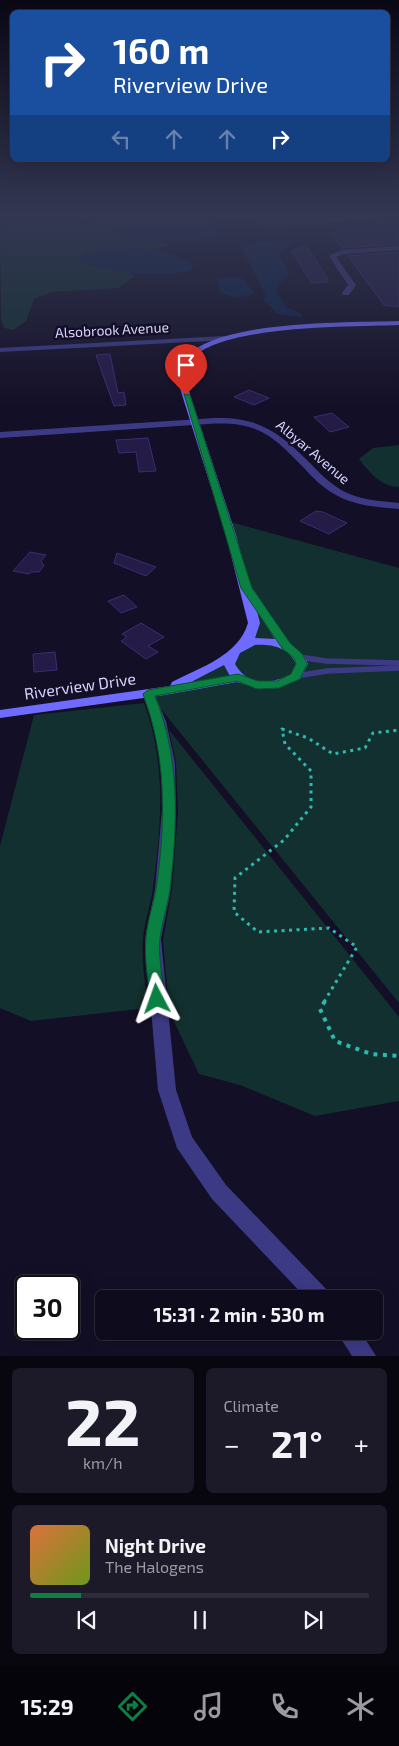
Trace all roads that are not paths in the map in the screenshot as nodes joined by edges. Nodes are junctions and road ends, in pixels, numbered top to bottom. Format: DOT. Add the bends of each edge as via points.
graph roads {
  1 [pos="349,280"];
  2 [pos="346,294"];
  3 [pos="399,323"];
  4 [pos="225,338"];
  5 [pos="0,350"];
  6 [pos="194,422"];
  7 [pos="0,435"];
  8 [pos="399,506"];
  9 [pos="246,588"];
  10 [pos="242,646"];
  11 [pos="286,646"];
  12 [pos="230,656"];
  13 [pos="299,657"];
  14 [pos="399,663"];
  15 [pos="399,668"];
  16 [pos="296,676"];
  17 [pos="238,678"];
  18 [pos="157,692"];
  19 [pos="0,714"];
  20 [pos="313,1290"];
  21 [pos="353,1340"];
  22 [pos="365,1356"];
  1 -- 2 [label="street" via="352,285"];
  3 -- 4 [label="street, Riverview Drive" via="269,330"];
  4 -- 5 [label="street, Alsobrook Avenue"];
  4 -- 6 [label="street, Riverview Drive" via="187,359 182,370 182,382"];
  6 -- 7 [label="street, Albyar Avenue"];
  6 -- 8 [label="street, Albyar Avenue" via="227,420 250,423 271,432 337,492 359,502"];
  6 -- 9 [label="street, Riverview Drive"];
  9 -- 10 [label="street, Riverview Drive" via="254,623 250,637"];
  9 -- 11 [label="street, Riverview Drive"];
  10 -- 11 [label="street, Riverview Drive" via="263,641"];
  10 -- 12 [label="street, Riverview Drive"];
  11 -- 13 [label="street, Riverview Drive"];
  12 -- 17 [label="street" via="229,664"];
  12 -- 18 [label="street, Riverview Drive"];
  13 -- 14 [label="lane"];
  13 -- 16 [label="street" via="302,664"];
  15 -- 16 [label="lane" via="327,670"];
  16 -- 17 [label="street, Riverview Drive" via="268,686"];
  17 -- 18 [label="street, Riverview Drive"];
  18 -- 19 [label="street, Riverview Drive"];
  18 -- 20 [label="street" via="159,722 168,763 169,810 163,889 153,939 166,1090 184,1142 218,1192"];
  21 -- 22 [label="street"];
}
